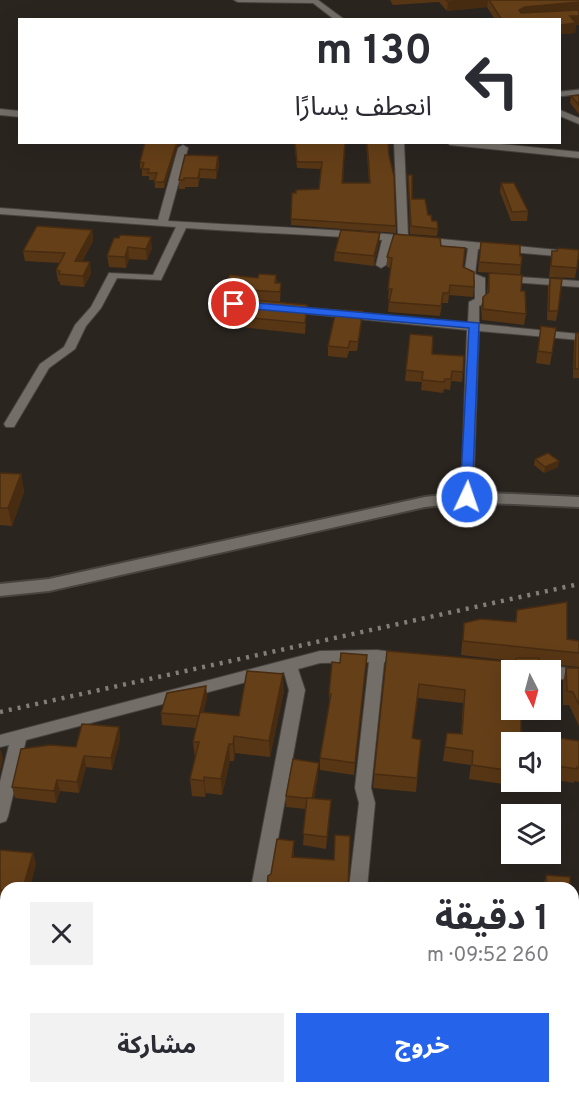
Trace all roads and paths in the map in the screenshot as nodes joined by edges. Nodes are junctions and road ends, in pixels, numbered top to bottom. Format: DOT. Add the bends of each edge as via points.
graph roads {
  1 [pos="238,0"];
  2 [pos="314,1"];
  3 [pos="338,18"];
  4 [pos="579,92"];
  5 [pos="561,94"];
  6 [pos="0,112"];
  7 [pos="561,113"];
  8 [pos="18,114"];
  9 [pos="579,122"];
  10 [pos="399,144"];
  11 [pos="470,144"];
  12 [pos="183,148"];
  13 [pos="579,155"];
  14 [pos="0,211"];
  15 [pos="162,224"];
  16 [pos="182,225"];
  17 [pos="388,238"];
  18 [pos="403,238"];
  19 [pos="473,245"];
  20 [pos="579,255"];
  21 [pos="381,265"];
  22 [pos="480,278"];
  23 [pos="579,284"];
  24 [pos="280,308"];
  25 [pos="475,325"];
  26 [pos="579,337"];
  27 [pos="10,424"];
  28 [pos="467,497"];
  29 [pos="579,501"];
  30 [pos="0,590"];
  31 [pos="377,656"];
  32 [pos="417,659"];
  33 [pos="288,665"];
  34 [pos="561,673"];
  35 [pos="579,675"];
  36 [pos="19,736"];
  37 [pos="0,741"];
  38 [pos="0,816"];
  39 [pos="261,882"];
  40 [pos="359,882"];
  1 -- 2 [label="street"];
  2 -- 3 [label="street"];
  4 -- 5 [label="lane"];
  6 -- 8 [label="street"];
  7 -- 9 [label="street"];
  10 -- 18 [label="street"];
  11 -- 13 [label="street"];
  12 -- 15 [label="street"];
  14 -- 15 [label="street"];
  15 -- 16 [label="street"];
  16 -- 17 [label="street"];
  16 -- 27 [label="street" via="157,278 113,275 69,350 45,366"];
  17 -- 18 [label="street"];
  17 -- 21 [label="street"];
  18 -- 19 [label="street"];
  19 -- 20 [label="street"];
  19 -- 22 [label="street" via="469,276"];
  22 -- 23 [label="street"];
  22 -- 25 [label="street" via="480,303 474,302"];
  24 -- 25 [label="street"];
  25 -- 26 [label="street"];
  25 -- 28 [label="street"];
  28 -- 29 [label="street"];
  28 -- 30 [label="street" via="425,502 49,585"];
  31 -- 32 [label="street"];
  31 -- 33 [label="street" via="320,657"];
  31 -- 40 [label="street" via="363,788 367,802"];
  33 -- 36 [label="street"];
  33 -- 39 [label="street" via="297,690"];
  34 -- 35 [label="street"];
  36 -- 37 [label="street"];
  36 -- 38 [label="street"];
}
